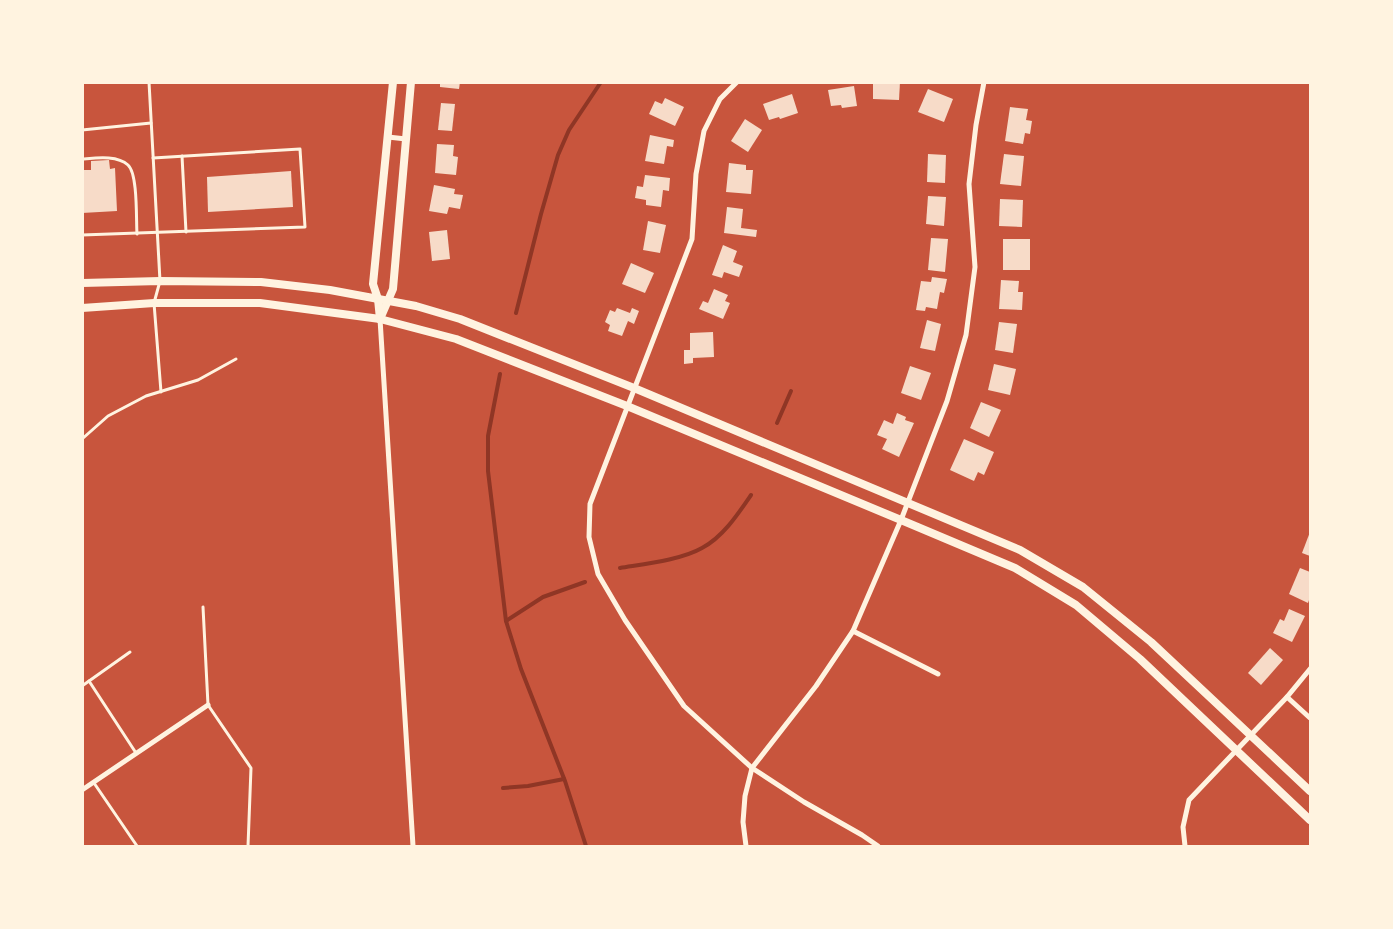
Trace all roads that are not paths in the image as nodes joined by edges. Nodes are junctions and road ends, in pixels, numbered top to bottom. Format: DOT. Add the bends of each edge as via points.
graph roads {
  1 [pos="149,82"];
  2 [pos="393,82"];
  3 [pos="411,82"];
  4 [pos="738,82"];
  5 [pos="984,82"];
  6 [pos="152,123"];
  7 [pos="82,130"];
  8 [pos="388,137"];
  9 [pos="406,139"];
  10 [pos="182,156"];
  11 [pos="153,158"];
  12 [pos="82,159"];
  13 [pos="186,232"];
  14 [pos="137,234"];
  15 [pos="157,234"];
  16 [pos="82,236"];
  17 [pos="160,281"];
  18 [pos="82,283"];
  19 [pos="378,299"];
  20 [pos="389,301"];
  21 [pos="154,303"];
  22 [pos="82,308"];
  23 [pos="380,319"];
  24 [pos="236,358"];
  25 [pos="634,388"];
  26 [pos="161,392"];
  27 [pos="627,406"];
  28 [pos="82,439"];
  29 [pos="908,502"];
  30 [pos="901,520"];
  31 [pos="203,606"];
  32 [pos="853,630"];
  33 [pos="130,652"];
  34 [pos="1310,669"];
  35 [pos="938,674"];
  36 [pos="89,681"];
  37 [pos="82,686"];
  38 [pos="1287,698"];
  39 [pos="208,705"];
  40 [pos="1310,718"];
  41 [pos="1251,735"];
  42 [pos="1236,750"];
  43 [pos="136,753"];
  44 [pos="752,768"];
  45 [pos="94,782"];
  46 [pos="82,790"];
  47 [pos="1310,791"];
  48 [pos="1310,820"];
  49 [pos="137,846"];
  50 [pos="248,846"];
  51 [pos="413,846"];
  52 [pos="746,846"];
  53 [pos="878,846"];
  54 [pos="1185,846"];
  1 -- 6 [label="lane"];
  2 -- 8 [label="street"];
  3 -- 9 [label="street"];
  4 -- 25 [label="street" via="720,100 704,131 696,174 692,239"];
  5 -- 29 [label="street" via="969,184 975,267 966,334 947,401"];
  6 -- 7 [label="lane"];
  6 -- 11 [label="lane"];
  8 -- 9 [label="street"];
  8 -- 19 [label="street" via="373,284"];
  9 -- 20 [label="street" via="393,289"];
  10 -- 11 [label="lane"];
  10 -- 13 [label="lane"];
  10 -- 13 [label="lane" via="300,150 305,227"];
  11 -- 15 [label="lane"];
  12 -- 14 [label="lane" via="110,159 129,166 134,177"];
  13 -- 15 [label="lane"];
  14 -- 15 [label="lane"];
  14 -- 16 [label="lane"];
  15 -- 17 [label="lane"];
  17 -- 18 [label="street"];
  17 -- 19 [label="street" via="261,282"];
  17 -- 21 [label="lane"];
  19 -- 20 [label="street"];
  19 -- 23 [label="street"];
  20 -- 23 [label="street"];
  20 -- 25 [label="street" via="460,319"];
  21 -- 22 [label="street"];
  21 -- 23 [label="street" via="260,303"];
  21 -- 26 [label="lane"];
  23 -- 27 [label="street" via="456,339"];
  23 -- 51 [label="street"];
  24 -- 26 [label="lane" via="198,380"];
  25 -- 27 [label="street"];
  25 -- 29 [label="street"];
  26 -- 28 [label="lane" via="146,396 108,416"];
  27 -- 30 [label="street"];
  27 -- 44 [label="street" via="590,504 589,537 598,574 684,706"];
  29 -- 30 [label="street"];
  29 -- 41 [label="street" via="1020,550 1083,587 1151,642"];
  30 -- 32 [label="street"];
  30 -- 42 [label="street" via="1015,568 1076,605 1140,659"];
  31 -- 39 [label="lane"];
  32 -- 35 [label="street"];
  32 -- 44 [label="street" via="816,686"];
  33 -- 36 [label="lane"];
  34 -- 38 [label="street"];
  36 -- 37 [label="lane"];
  36 -- 43 [label="lane"];
  38 -- 40 [label="street"];
  38 -- 41 [label="street"];
  39 -- 43 [label="street"];
  39 -- 50 [label="lane" via="250,768"];
  41 -- 42 [label="street"];
  41 -- 47 [label="street"];
  42 -- 48 [label="street"];
  42 -- 54 [label="street" via="1189,800 1182,827"];
  43 -- 45 [label="street"];
  44 -- 52 [label="street" via="743,822"];
  44 -- 53 [label="street"];
  45 -- 46 [label="street"];
  45 -- 49 [label="lane"];
}
